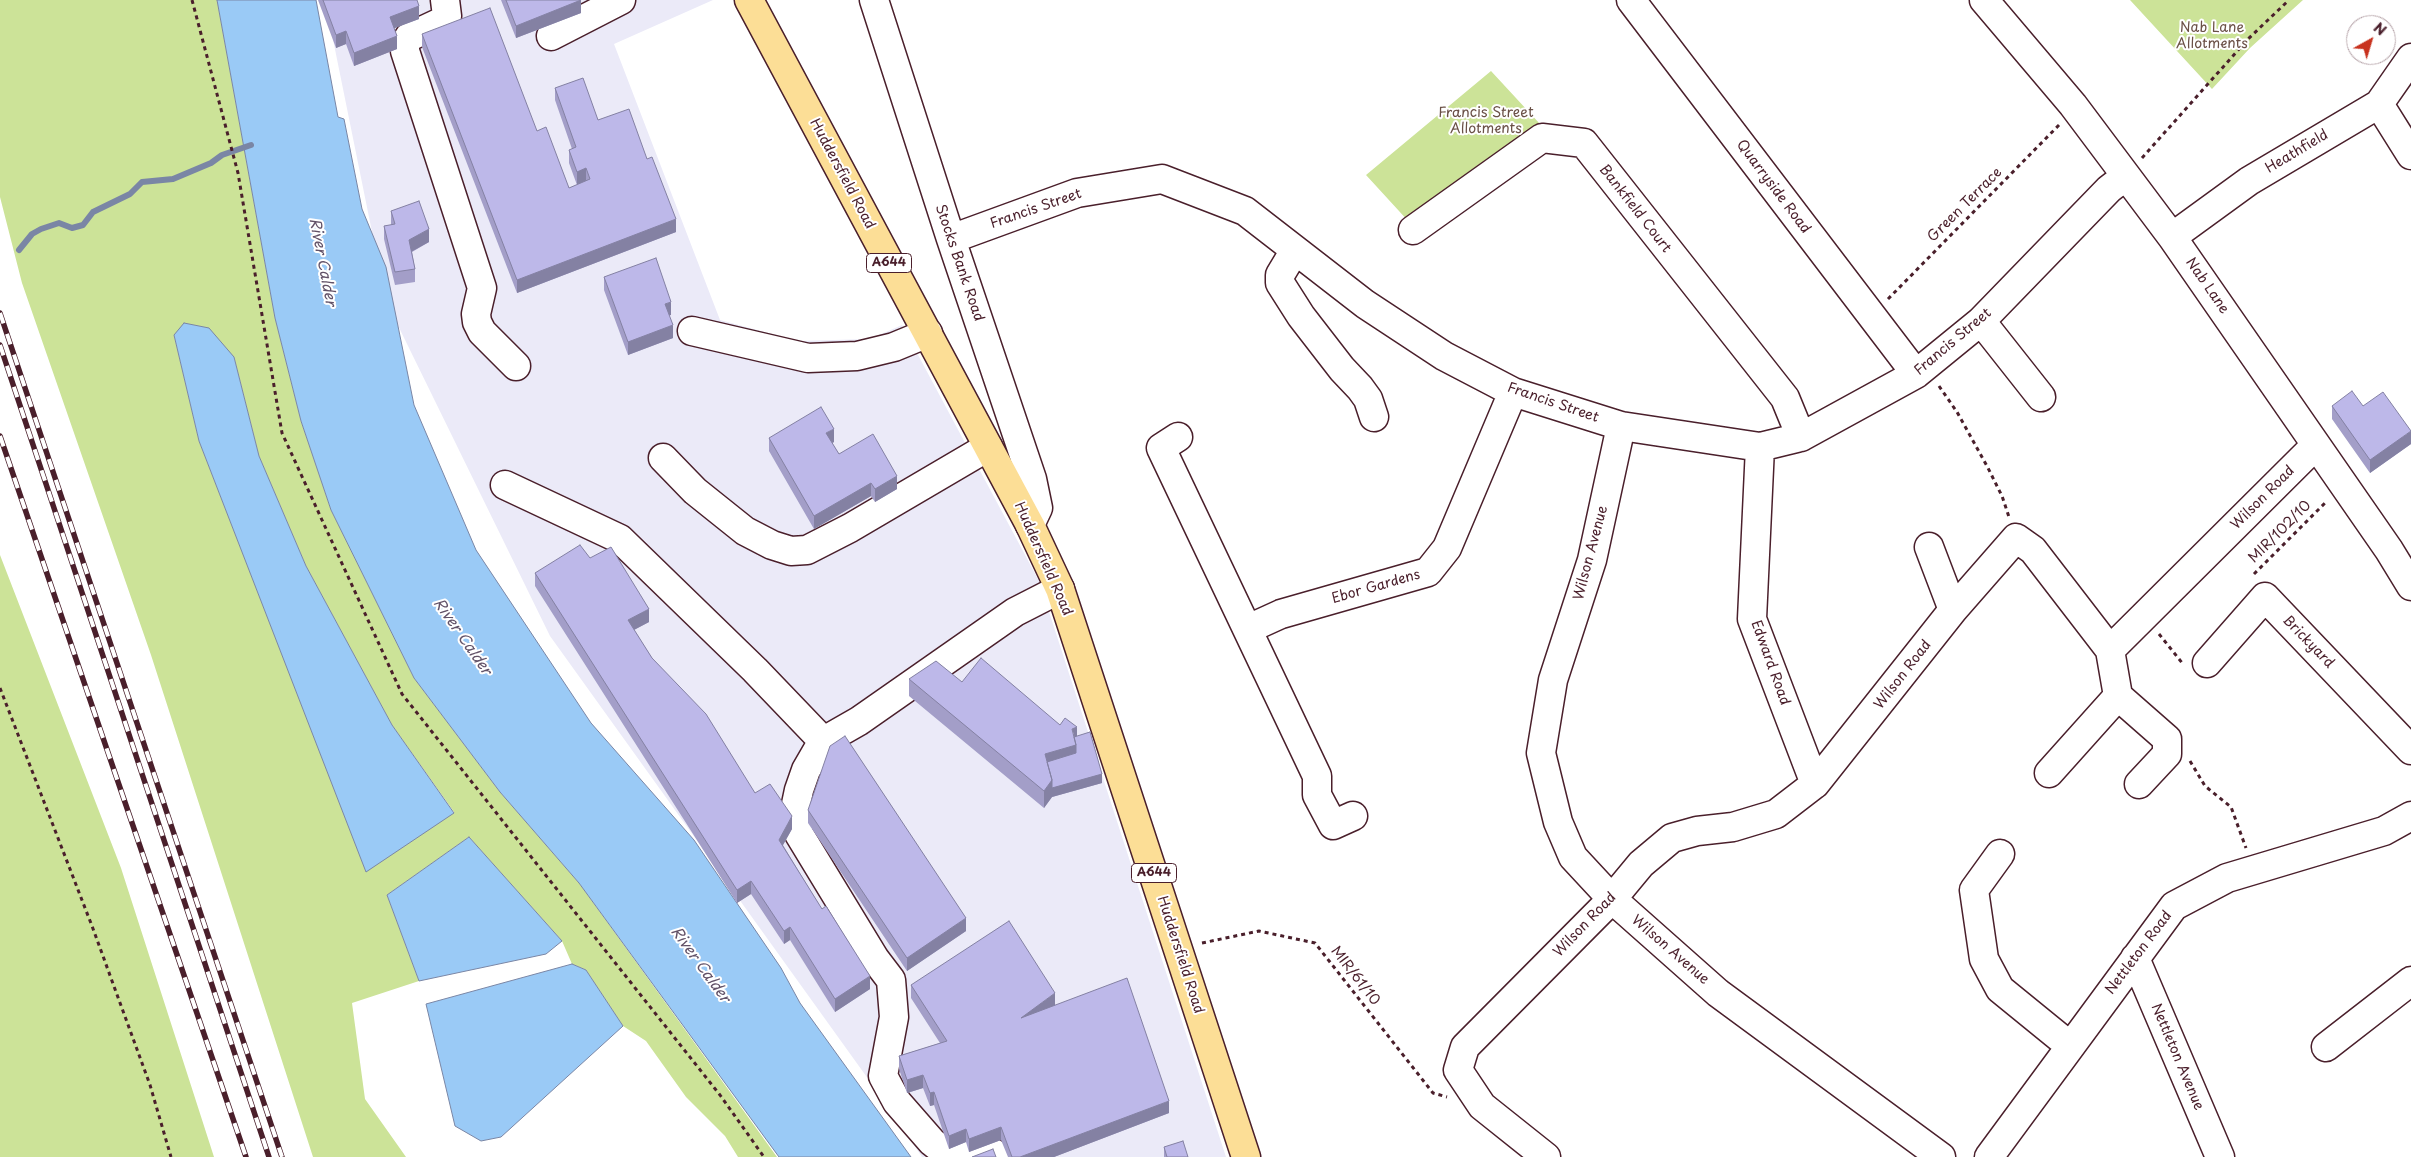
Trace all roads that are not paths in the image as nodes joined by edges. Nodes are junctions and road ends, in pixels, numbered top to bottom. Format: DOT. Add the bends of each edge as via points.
graph roads {
  1 [pos="445,0"];
  2 [pos="621,0"];
  3 [pos="749,0"];
  4 [pos="874,0"];
  5 [pos="1631,0"];
  6 [pos="1984,0"];
  7 [pos="551,36"];
  8 [pos="2411,58"];
  9 [pos="2379,104"];
  10 [pos="2411,155"];
  11 [pos="2126,176"];
  12 [pos="1413,230"];
  13 [pos="2172,236"];
  14 [pos="951,239"];
  15 [pos="1295,250"];
  16 [pos="1981,321"];
  17 [pos="692,331"];
  18 [pos="928,333"];
  19 [pos="516,366"];
  20 [pos="1920,371"];
  21 [pos="1513,392"];
  22 [pos="2041,398"];
  23 [pos="1374,418"];
  24 [pos="1620,426"];
  25 [pos="1801,437"];
  26 [pos="1178,438"];
  27 [pos="2316,445"];
  28 [pos="988,447"];
  29 [pos="1760,447"];
  30 [pos="663,458"];
  31 [pos="505,485"];
  32 [pos="1030,525"];
  33 [pos="1929,547"];
  34 [pos="2411,586"];
  35 [pos="1060,589"];
  36 [pos="1953,610"];
  37 [pos="1248,629"];
  38 [pos="2110,650"];
  39 [pos="2207,663"];
  40 [pos="2118,696"];
  41 [pos="825,743"];
  42 [pos="2411,750"];
  43 [pos="2049,773"];
  44 [pos="1815,784"];
  45 [pos="2139,784"];
  46 [pos="1353,816"];
  47 [pos="2411,816"];
  48 [pos="2000,854"];
  49 [pos="1612,899"];
  50 [pos="2135,958"];
  51 [pos="2411,981"];
  52 [pos="2070,1046"];
  53 [pos="2326,1047"];
  54 [pos="960,1157"];
  55 [pos="1000,1157"];
  56 [pos="1246,1157"];
  57 [pos="1546,1157"];
  58 [pos="1940,1157"];
  59 [pos="1989,1157"];
  60 [pos="2220,1157"];
  1 -- 19 [label="street" via="447,16 409,37 405,51 482,288 477,322 482,332"];
  2 -- 7 [label="street"];
  3 -- 18 [label="highway, Huddersfield Road / A644"];
  4 -- 14 [label="street, Stocks Bank Road"];
  5 -- 20 [label="street, Quarryside Road" via="1871,316"];
  6 -- 11 [label="street, Nab Lane"];
  8 -- 9 [label="street, Heathfield"];
  9 -- 10 [label="street"];
  9 -- 13 [label="street, Heathfield" via="2249,181"];
  11 -- 13 [label="street, Nab Lane"];
  11 -- 16 [label="street, Francis Street" via="2109,189"];
  12 -- 25 [label="street, Bankfield Court" via="1542,138 1584,143 1785,398"];
  13 -- 27 [label="street, Nab Lane"];
  14 -- 15 [label="street, Francis Street" via="1077,192 1162,179 1245,211"];
  14 -- 32 [label="street, Stocks Bank Road" via="1032,479 1038,508"];
  15 -- 21 [label="street, Francis Street" via="1365,304 1444,356"];
  15 -- 23 [label="street" via="1280,275 1280,284 1300,316 1360,388"];
  16 -- 20 [label="street, Francis Street"];
  16 -- 22 [label="street"];
  17 -- 18 [label="street" via="808,358 857,356 894,347"];
  18 -- 28 [label="highway, Huddersfield Road / A644"];
  20 -- 25 [label="street, Francis Street"];
  21 -- 24 [label="street, Francis Street"];
  21 -- 37 [label="street, Ebor Gardens" via="1447,548 1428,572 1281,614"];
  24 -- 29 [label="street, Francis Street"];
  24 -- 49 [label="street, Wilson Avenue" via="1592,560 1553,680 1542,753 1558,822 1573,857"];
  25 -- 29 [label="street, Francis Street"];
  26 -- 37 [label="street" via="1161,448"];
  27 -- 34 [label="street, Nab Lane"];
  27 -- 38 [label="street, Wilson Road"];
  28 -- 30 [label="street" via="850,528 807,550 791,551 745,531 695,491"];
  28 -- 32 [label="highway, Huddersfield Road / A644"];
  29 -- 44 [label="street, Edward Road" via="1752,619"];
  31 -- 41 [label="street" via="620,539"];
  32 -- 35 [label="highway, Huddersfield Road / A644"];
  33 -- 36 [label="street"];
  35 -- 41 [label="street" via="1015,612"];
  35 -- 56 [label="highway, Huddersfield Road / A644"];
  36 -- 38 [label="street, Wilson Road" via="2016,538 2034,550"];
  36 -- 44 [label="street, Wilson Road"];
  37 -- 46 [label="street" via="1317,776 1317,795 1333,825"];
  38 -- 40 [label="street"];
  39 -- 42 [label="street, Brickyard" via="2265,597"];
  40 -- 43 [label="street"];
  40 -- 45 [label="street" via="2167,739 2167,754"];
  41 -- 54 [label="street" via="817,751 799,790 795,809 799,834 891,980 894,1017 883,1076 897,1102 932,1142 945,1152"];
  44 -- 49 [label="street, Wilson Road" via="1776,814 1734,827 1697,831 1672,838 1641,864"];
  47 -- 50 [label="street, Nettleton Road" via="2384,832 2227,878 2174,906"];
  48 -- 52 [label="street" via="1974,890 1984,959 2000,989"];
  49 -- 57 [label="street, Wilson Road" via="1465,1047 1458,1070 1482,1106"];
  49 -- 58 [label="street, Wilson Avenue" via="1718,992"];
  50 -- 52 [label="street, Nettleton Road"];
  50 -- 60 [label="street, Nettleton Avenue"];
  51 -- 53 [label="street"];
  52 -- 59 [label="street, Nettleton Road"];
  54 -- 55 [label="street" via="990,1151"];
}
